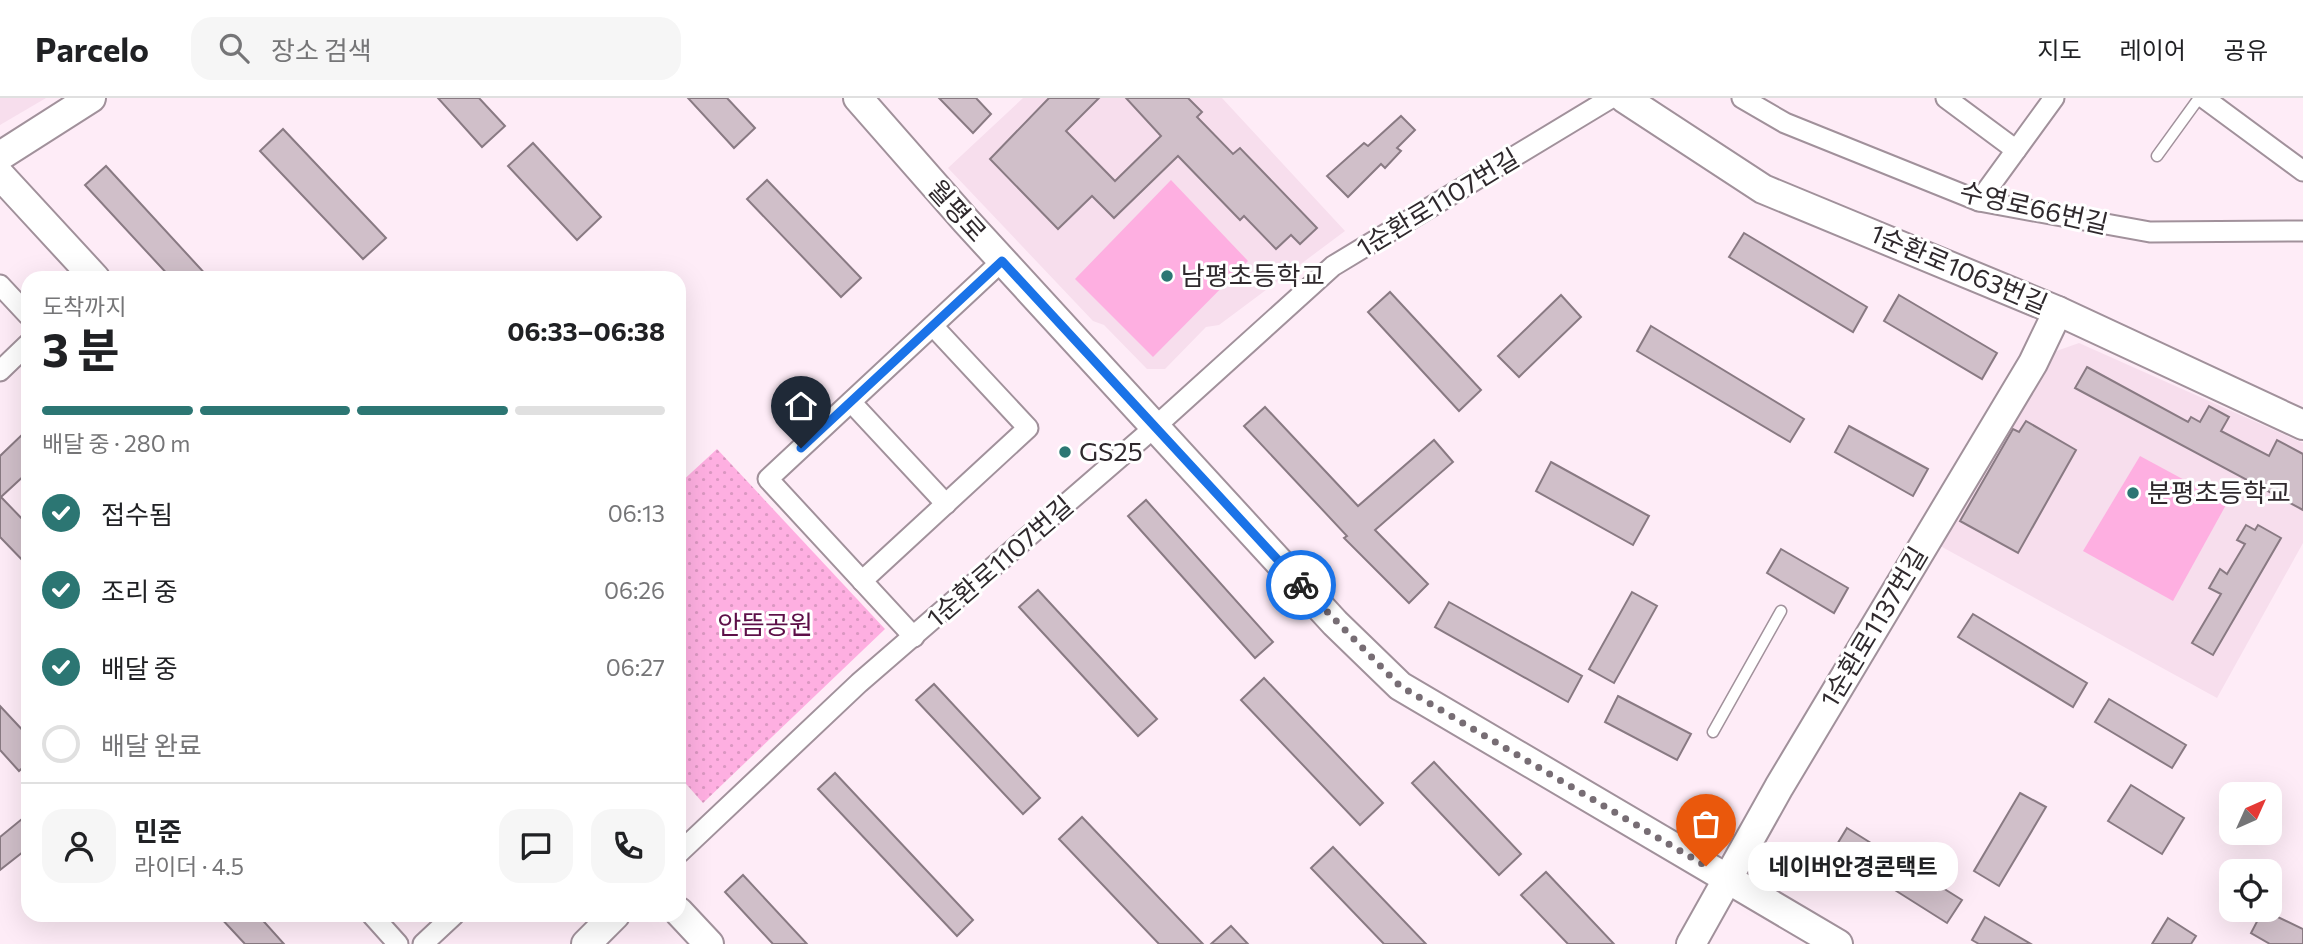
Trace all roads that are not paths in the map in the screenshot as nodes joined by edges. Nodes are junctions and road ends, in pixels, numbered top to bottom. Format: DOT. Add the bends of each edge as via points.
graph roads {
  1 [pos="91,98"];
  2 [pos="858,98"];
  3 [pos="1611,98"];
  4 [pos="1742,98"];
  5 [pos="1945,98"];
  6 [pos="2054,98"];
  7 [pos="2199,98"];
  8 [pos="2204,98"];
  9 [pos="1639,102"];
  10 [pos="2016,150"];
  11 [pos="0,156"];
  12 [pos="2157,156"];
  13 [pos="2303,172"];
  14 [pos="0,175"];
  15 [pos="1979,201"];
  16 [pos="2303,231"];
  17 [pos="1002,261"];
  18 [pos="89,271"];
  19 [pos="0,285"];
  20 [pos="21,308"];
  21 [pos="2058,311"];
  22 [pos="933,326"];
  23 [pos="21,351"];
  24 [pos="0,371"];
  25 [pos="851,402"];
  26 [pos="2303,425"];
  27 [pos="1156,426"];
  28 [pos="946,504"];
  29 [pos="862,581"];
  30 [pos="1781,611"];
  31 [pos="914,637"];
  32 [pos="1713,732"];
  33 [pos="686,846"];
  34 [pos="1729,880"];
  35 [pos="686,919"];
  36 [pos="378,922"];
  37 [pos="447,922"];
  38 [pos="608,922"];
  39 [pos="398,944"];
  40 [pos="423,944"];
  41 [pos="586,944"];
  42 [pos="709,944"];
  43 [pos="1690,944"];
  44 [pos="1838,944"];
  1 -- 11 [label="street"];
  2 -- 17 [label="street, 월평로"];
  3 -- 27 [label="street, 1순환로1107번길" via="1333,266"];
  4 -- 15 [label="street, 수영로66번길" via="1785,122"];
  5 -- 10 [label="street"];
  6 -- 10 [label="street"];
  7 -- 12 [label="lane"];
  8 -- 13 [label="street"];
  9 -- 21 [label="street, 1순환로1063번길" via="1763,188"];
  10 -- 15 [label="street"];
  14 -- 18 [label="street"];
  15 -- 16 [label="street, 수영로66번길" via="2150,232"];
  17 -- 22 [label="street"];
  17 -- 27 [label="street, 월평로"];
  19 -- 20 [label="street"];
  21 -- 26 [label="street, 1순환로1063번길"];
  21 -- 34 [label="street, 1순환로1137번길" via="2033,363 1779,787"];
  22 -- 25 [label="street"];
  22 -- 28 [label="street" via="1028,428"];
  23 -- 24 [label="street"];
  25 -- 28 [label="street"];
  25 -- 29 [label="street" via="768,479"];
  27 -- 31 [label="street, 1순환로1107번길"];
  27 -- 34 [label="street, 월평로" via="1335,622 1400,686"];
  28 -- 29 [label="street"];
  29 -- 31 [label="street"];
  30 -- 32 [label="lane"];
  31 -- 33 [label="street, 1순환로1107번길"];
  34 -- 43 [label="street, 1순환로1137번길"];
  34 -- 44 [label="street, 월평로"];
  35 -- 42 [label="street"];
  36 -- 39 [label="street"];
  37 -- 40 [label="street"];
  38 -- 41 [label="street"];
}
